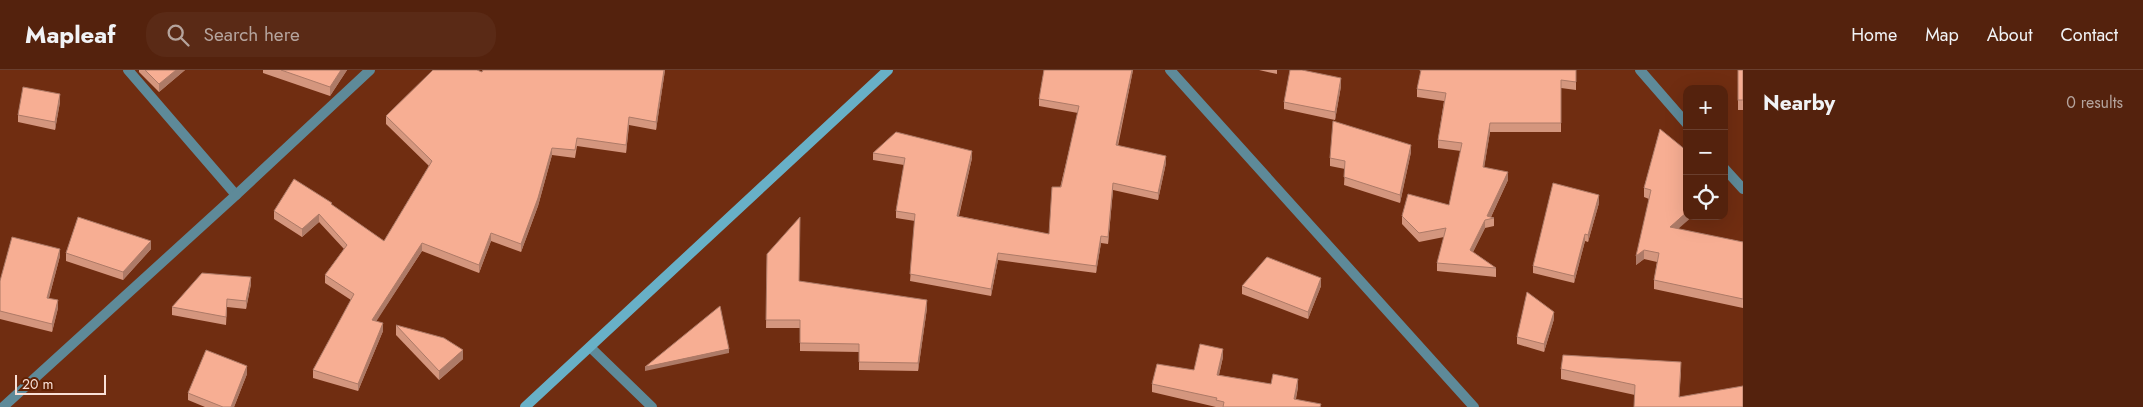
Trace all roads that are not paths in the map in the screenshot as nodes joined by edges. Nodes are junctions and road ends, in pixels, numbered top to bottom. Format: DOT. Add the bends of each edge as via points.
graph roads {
  1 [pos="128,70"];
  2 [pos="370,70"];
  3 [pos="888,70"];
  4 [pos="1170,70"];
  5 [pos="1640,70"];
  6 [pos="1683,119"];
  7 [pos="1728,173"];
  8 [pos="1743,190"];
  9 [pos="236,196"];
  10 [pos="591,348"];
  11 [pos="3,407"];
  12 [pos="526,407"];
  13 [pos="652,407"];
  14 [pos="1474,407"];
  1 -- 9 [label="street"];
  2 -- 9 [label="street"];
  3 -- 10 [label="street"];
  4 -- 14 [label="street"];
  5 -- 6 [label="street"];
  7 -- 8 [label="street"];
  9 -- 11 [label="street"];
  10 -- 12 [label="street"];
  10 -- 13 [label="street"];
}
